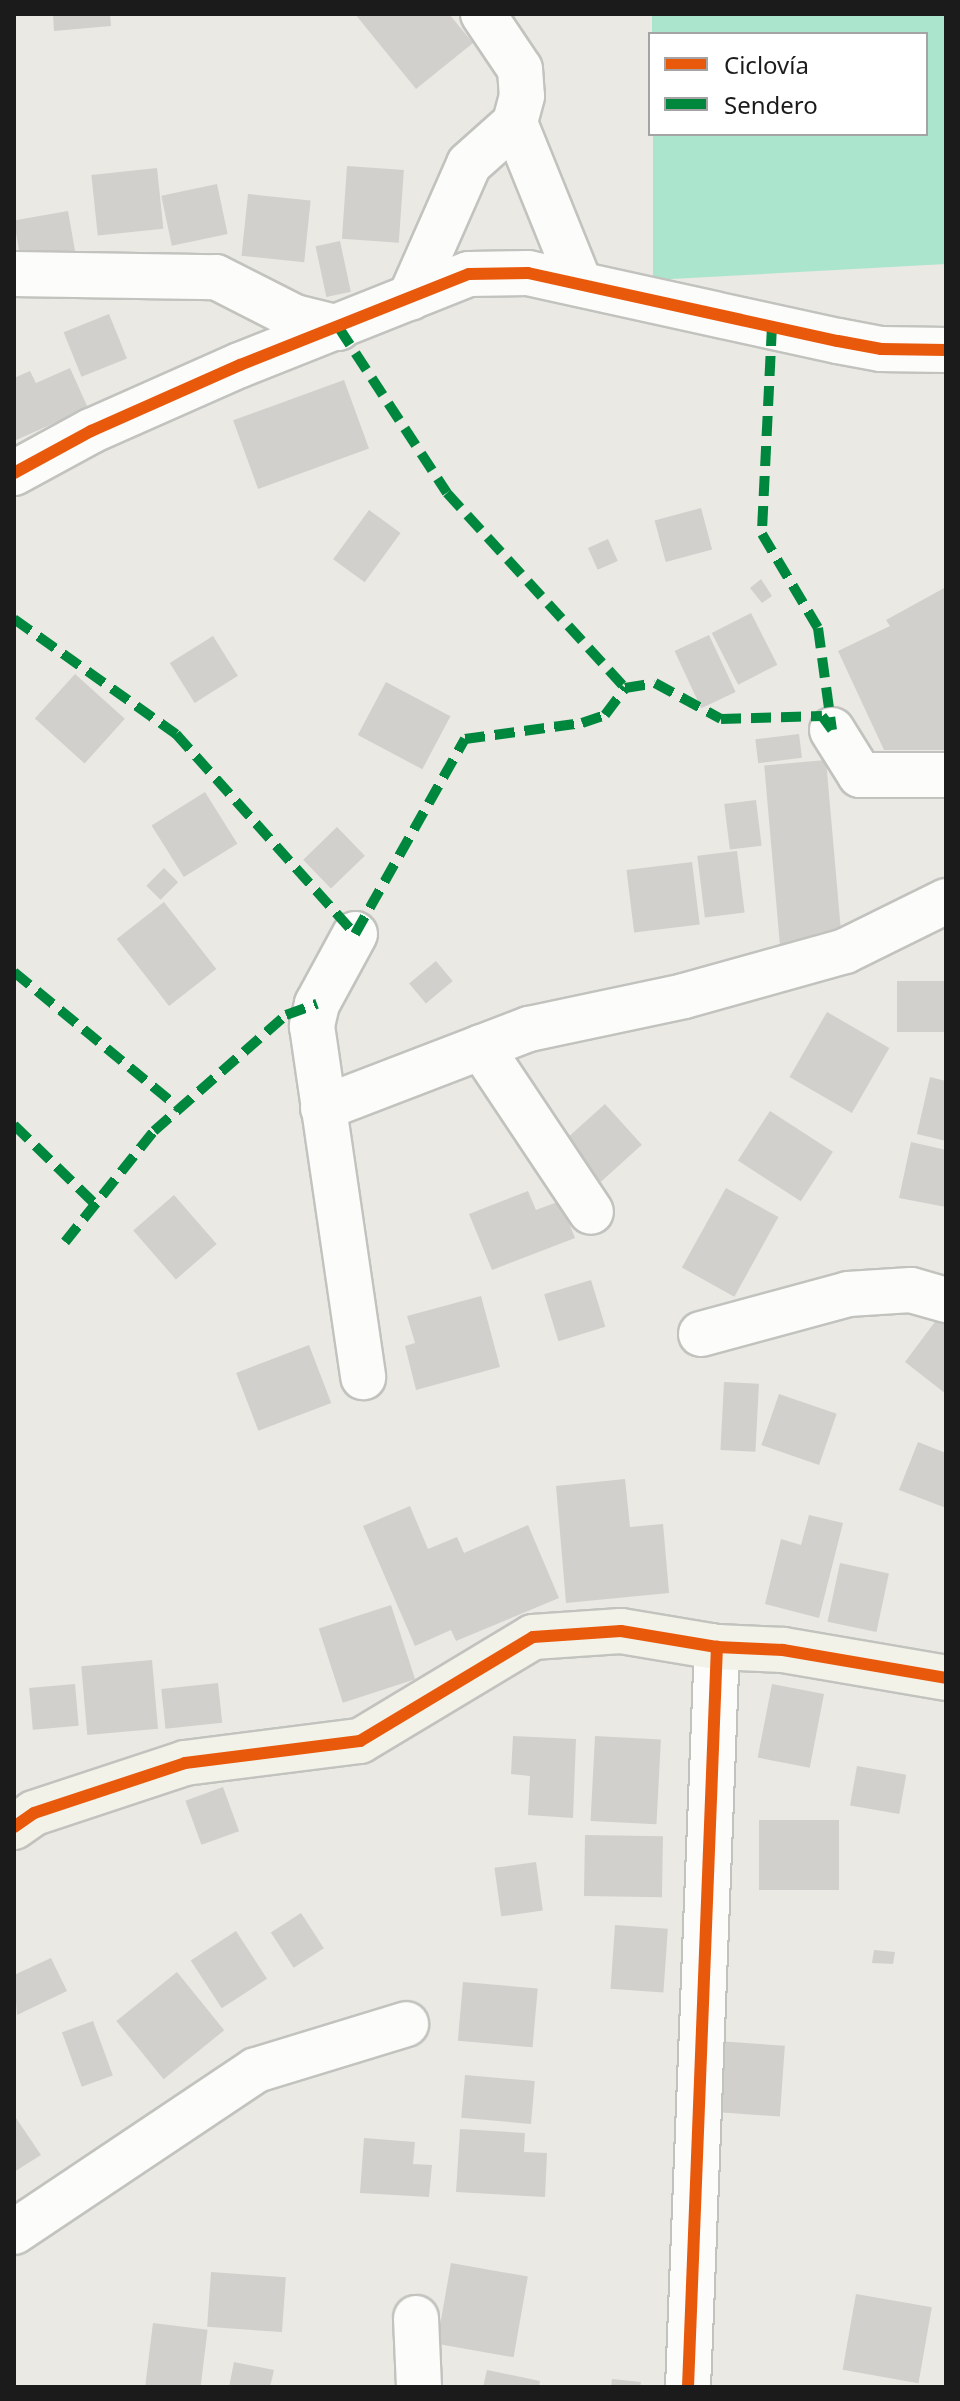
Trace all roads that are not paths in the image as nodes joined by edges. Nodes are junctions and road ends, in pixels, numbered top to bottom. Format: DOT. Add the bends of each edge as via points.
graph roads {
  1 [pos="483,14"];
  2 [pos="515,123"];
  3 [pos="14,274"];
  4 [pos="580,284"];
  5 [pos="410,298"];
  6 [pos="339,328"];
  7 [pos="946,350"];
  8 [pos="14,473"];
  9 [pos="832,730"];
  10 [pos="946,775"];
  11 [pos="946,901"];
  12 [pos="355,934"];
  13 [pos="481,1047"];
  14 [pos="323,1108"];
  15 [pos="591,1212"];
  16 [pos="946,1300"];
  17 [pos="701,1334"];
  18 [pos="363,1377"];
  19 [pos="717,1647"];
  20 [pos="946,1678"];
  21 [pos="14,1827"];
  22 [pos="406,2024"];
  23 [pos="14,2232"];
  24 [pos="416,2318"];
  25 [pos="419,2387"];
  26 [pos="688,2387"];
  1 -- 2 [label="street" via="520,69 522,96"];
  2 -- 4 [label="street"];
  2 -- 5 [label="street" via="469,164"];
  3 -- 6 [label="street" via="216,277 295,317"];
  4 -- 5 [label="street" via="495,271 448,279"];
  4 -- 7 [label="street" via="866,346"];
  5 -- 6 [label="street"];
  6 -- 8 [label="street" via="91,431"];
  9 -- 10 [label="street" via="860,775"];
  11 -- 13 [label="street" via="845,951 684,996 529,1029"];
  12 -- 14 [label="street" via="317,1004 312,1026"];
  13 -- 14 [label="street"];
  13 -- 15 [label="street"];
  14 -- 18 [label="street"];
  16 -- 17 [label="street" via="911,1290 848,1294"];
  19 -- 20 [label="street" via="783,1650"];
  19 -- 21 [label="street" via="621,1631 533,1637 360,1741 185,1763 34,1813"];
  19 -- 26 [label="street"];
  22 -- 23 [label="street" via="256,2070"];
  24 -- 25 [label="street"];
}
